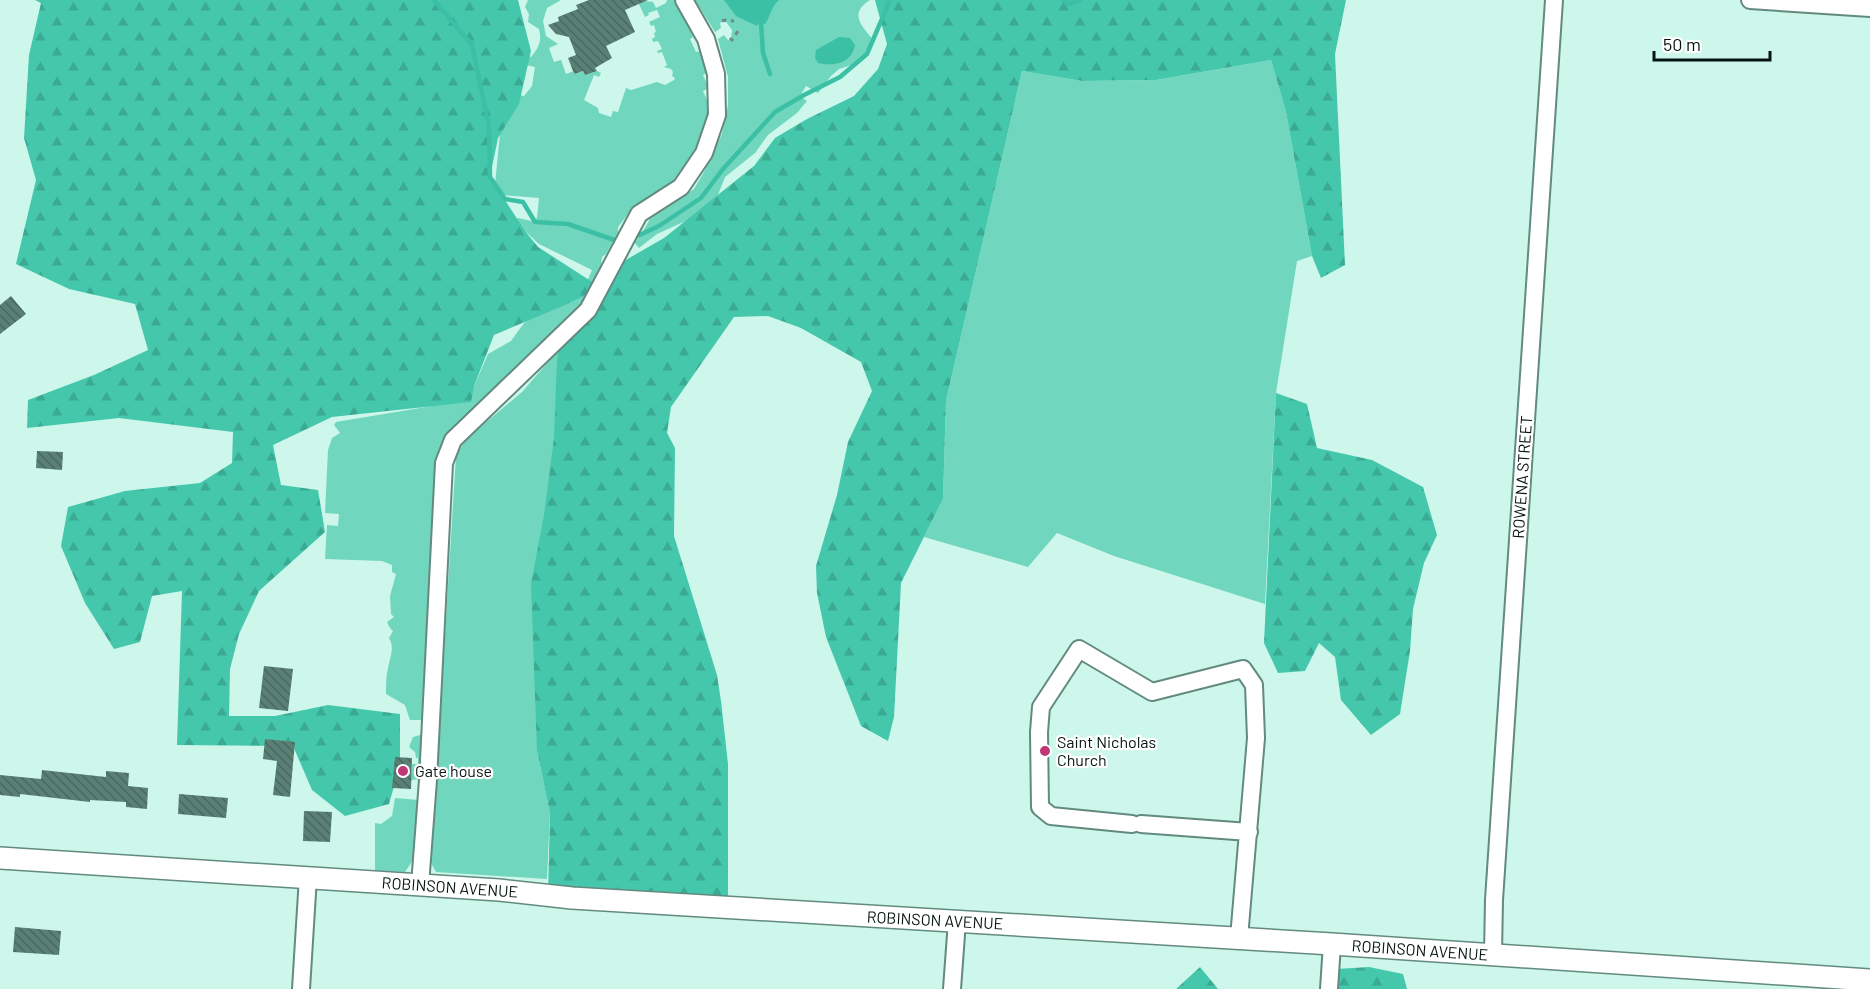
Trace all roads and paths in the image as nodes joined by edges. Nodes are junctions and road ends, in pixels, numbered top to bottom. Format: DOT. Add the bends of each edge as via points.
graph roads {
  1 [pos="684,0"];
  2 [pos="1554,0"];
  3 [pos="1750,0"];
  4 [pos="1870,8"];
  5 [pos="722,21"];
  6 [pos="734,21"];
  7 [pos="738,31"];
  8 [pos="730,38"];
  9 [pos="1249,832"];
  10 [pos="0,858"];
  11 [pos="308,877"];
  12 [pos="420,885"];
  13 [pos="957,921"];
  14 [pos="1239,938"];
  15 [pos="1332,944"];
  16 [pos="1493,954"];
  17 [pos="1870,980"];
  18 [pos="301,989"];
  19 [pos="952,989"];
  20 [pos="1329,989"];
  1 -- 12 [label="street" via="706,39 716,74 717,116 704,153 681,187 639,214 588,310 453,440 444,463"];
  2 -- 16 [label="street, ROWENA STREET"];
  3 -- 4 [label="street"];
  5 -- 6 [label="path"];
  7 -- 8 [label="path"];
  9 -- 9 [label="street" via="1256,738 1254,685 1243,669 1152,692 1079,649 1041,707 1040,807 1051,816"];
  9 -- 14 [label="street"];
  10 -- 11 [label="main road, ROBINSON AVENUE"];
  11 -- 12 [label="main road, ROBINSON AVENUE"];
  11 -- 18 [label="street"];
  12 -- 13 [label="main road, ROBINSON AVENUE" via="583,899"];
  13 -- 14 [label="main road, ROBINSON AVENUE"];
  13 -- 19 [label="street"];
  14 -- 15 [label="main road, ROBINSON AVENUE"];
  15 -- 16 [label="main road, ROBINSON AVENUE"];
  15 -- 20 [label="street"];
  16 -- 17 [label="main road, ROBINSON AVENUE"];
}
